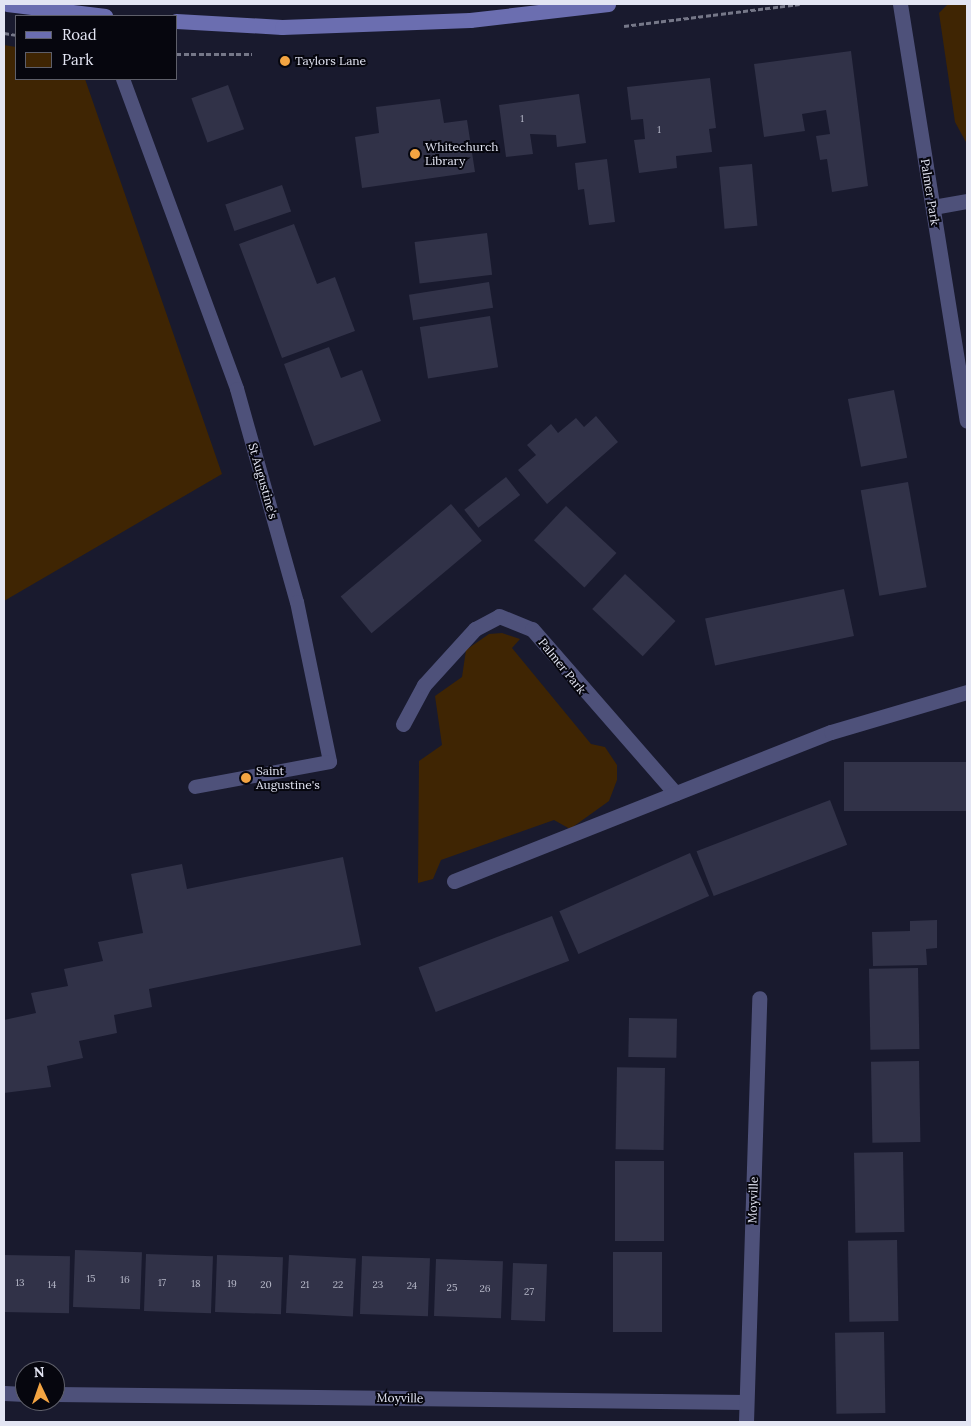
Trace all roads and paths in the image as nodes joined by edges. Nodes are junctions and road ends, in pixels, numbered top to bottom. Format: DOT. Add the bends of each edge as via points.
graph roads {
  1 [pos="7,4"];
  2 [pos="608,4"];
  3 [pos="900,4"];
  4 [pos="44,6"];
  5 [pos="100,15"];
  6 [pos="178,21"];
  7 [pos="123,80"];
  8 [pos="967,201"];
  9 [pos="933,207"];
  10 [pos="964,380"];
  11 [pos="967,421"];
  12 [pos="967,692"];
  13 [pos="403,724"];
  14 [pos="195,787"];
  15 [pos="674,793"];
  16 [pos="454,881"];
  17 [pos="759,998"];
  18 [pos="65,1394"];
  19 [pos="746,1402"];
  20 [pos="746,1422"];
  1 -- 4 [label="main road"];
  2 -- 6 [label="main road" via="470,20 282,27"];
  3 -- 9 [label="street, Palmer Park"];
  4 -- 5 [label="main road"];
  7 -- 14 [label="lane, St Augustine's" via="237,389 297,602 330,762"];
  8 -- 9 [label="street"];
  9 -- 10 [label="street, Palmer Park"];
  10 -- 11 [label="street, Palmer Park"];
  12 -- 15 [label="street" via="831,732"];
  13 -- 15 [label="street, Palmer Park" via="424,686 476,629 499,616 532,629"];
  15 -- 16 [label="street"];
  17 -- 19 [label="street, Moyville"];
  18 -- 19 [label="street, Moyville"];
  19 -- 20 [label="street, Moyville"];
}
